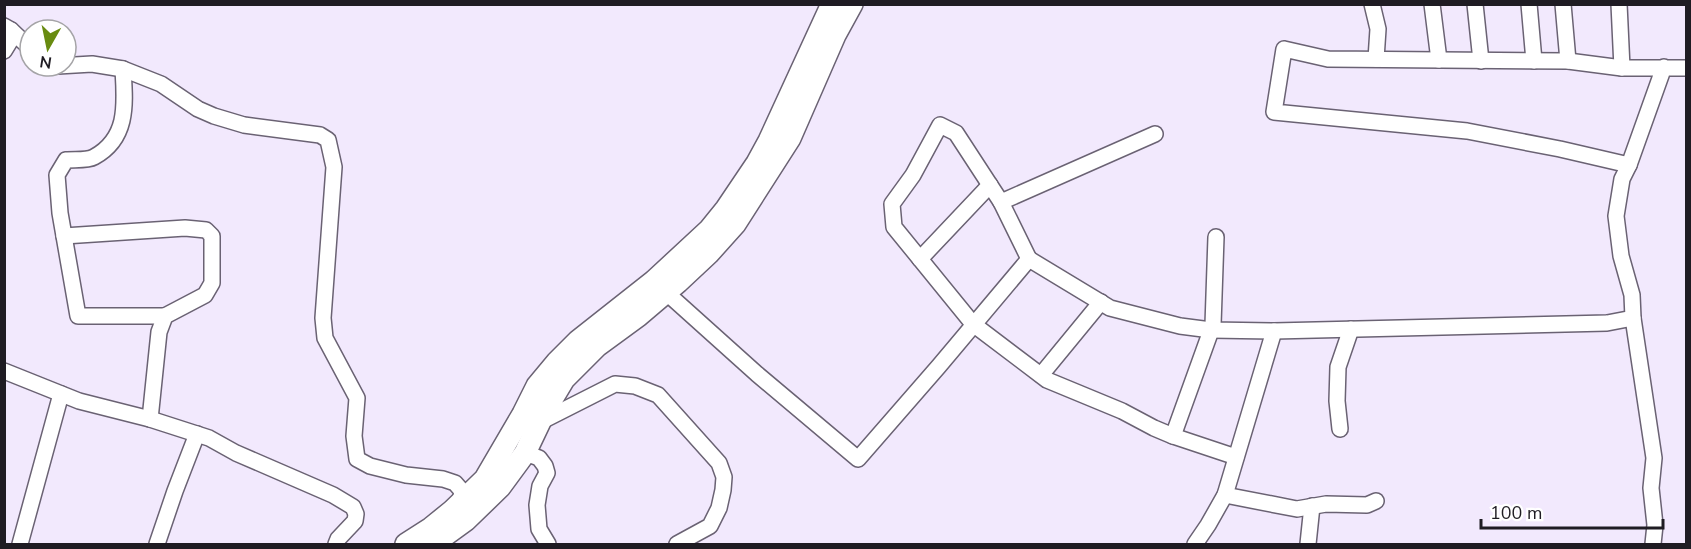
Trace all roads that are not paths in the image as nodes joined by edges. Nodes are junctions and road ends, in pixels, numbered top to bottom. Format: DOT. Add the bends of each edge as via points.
graph roads {
  1 [pos="832,4"];
  2 [pos="852,4"];
  3 [pos="1372,4"];
  4 [pos="1432,4"];
  5 [pos="1475,4"];
  6 [pos="1529,4"];
  7 [pos="1563,4"];
  8 [pos="1620,4"];
  9 [pos="8,28"];
  10 [pos="4,51"];
  11 [pos="1376,59"];
  12 [pos="1439,60"];
  13 [pos="1481,61"];
  14 [pos="1534,61"];
  15 [pos="1568,61"];
  16 [pos="78,65"];
  17 [pos="1664,67"];
  18 [pos="1622,68"];
  19 [pos="1686,68"];
  20 [pos="123,69"];
  21 [pos="1155,134"];
  22 [pos="1629,165"];
  23 [pos="990,185"];
  24 [pos="1001,202"];
  25 [pos="64,236"];
  26 [pos="1216,237"];
  27 [pos="920,259"];
  28 [pos="1029,259"];
  29 [pos="660,287"];
  30 [pos="1101,302"];
  31 [pos="165,316"];
  32 [pos="1633,318"];
  33 [pos="974,324"];
  34 [pos="1351,329"];
  35 [pos="1211,330"];
  36 [pos="1274,331"];
  37 [pos="4,371"];
  38 [pos="1041,375"];
  39 [pos="61,394"];
  40 [pos="150,419"];
  41 [pos="540,422"];
  42 [pos="1340,429"];
  43 [pos="197,434"];
  44 [pos="1173,436"];
  45 [pos="525,453"];
  46 [pos="1236,457"];
  47 [pos="1225,495"];
  48 [pos="1376,501"];
  49 [pos="460,503"];
  50 [pos="1312,506"];
  51 [pos="20,544"];
  52 [pos="157,544"];
  53 [pos="336,544"];
  54 [pos="406,544"];
  55 [pos="433,544"];
  56 [pos="548,544"];
  57 [pos="677,544"];
  58 [pos="1195,544"];
  59 [pos="1308,544"];
  60 [pos="1653,544"];
  1 -- 29 [label="main road" via="757,163 726,209"];
  2 -- 29 [label="main road" via="790,138 735,224 709,253"];
  3 -- 11 [label="street" via="1378,29"];
  4 -- 12 [label="street"];
  5 -- 13 [label="street"];
  6 -- 14 [label="street"];
  7 -- 15 [label="street"];
  8 -- 18 [label="street"];
  9 -- 10 [label="street" via="12,38"];
  11 -- 12 [label="street"];
  11 -- 22 [label="street" via="1328,59 1284,49 1274,112 1467,131"];
  12 -- 13 [label="street"];
  13 -- 14 [label="street"];
  14 -- 15 [label="street"];
  15 -- 18 [label="street"];
  16 -- 20 [label="street"];
  17 -- 18 [label="street"];
  17 -- 19 [label="street"];
  17 -- 22 [label="street"];
  20 -- 25 [label="street" via="125,100 121,129 114,141 93,158 66,160 57,175"];
  20 -- 49 [label="street" via="161,84 214,116 244,125 320,135 328,140 334,167 323,318 325,338 357,398 357,459 388,471 455,483 462,491"];
  21 -- 24 [label="street"];
  22 -- 32 [label="street" via="1622,179 1616,216"];
  23 -- 24 [label="street"];
  23 -- 27 [label="street"];
  23 -- 27 [label="street" via="956,134 940,125 892,204 894,227"];
  24 -- 28 [label="street"];
  25 -- 31 [label="street" via="78,316"];
  25 -- 31 [label="street" via="206,230 212,236 212,283 205,295"];
  26 -- 35 [label="street"];
  27 -- 33 [label="street"];
  28 -- 30 [label="street"];
  28 -- 33 [label="street"];
  29 -- 33 [label="street" via="858,459"];
  29 -- 41 [label="main road" via="638,316 597,346 564,379"];
  29 -- 49 [label="main road" via="578,341 557,362 537,386 485,478"];
  30 -- 35 [label="street" via="1110,308 1180,326"];
  30 -- 38 [label="street"];
  31 -- 40 [label="street" via="159,332"];
  32 -- 34 [label="street" via="1607,323"];
  32 -- 60 [label="street" via="1654,458"];
  33 -- 38 [label="street"];
  34 -- 36 [label="street"];
  34 -- 42 [label="street" via="1338,367"];
  35 -- 36 [label="street"];
  35 -- 44 [label="street"];
  36 -- 46 [label="street"];
  37 -- 39 [label="street"];
  38 -- 44 [label="street"];
  39 -- 40 [label="street"];
  39 -- 51 [label="street"];
  40 -- 43 [label="street"];
  41 -- 45 [label="main road"];
  41 -- 57 [label="street" via="615,384 635,386 658,395 719,463 724,477 719,508 710,526"];
  43 -- 52 [label="street"];
  43 -- 53 [label="street" via="353,507 355,521"];
  44 -- 46 [label="street"];
  45 -- 55 [label="main road" via="500,487 466,520"];
  45 -- 56 [label="street" via="539,458 547,473 537,505 538,529"];
  46 -- 47 [label="street"];
  47 -- 50 [label="street" via="1297,509"];
  47 -- 58 [label="street"];
  48 -- 50 [label="street" via="1366,505"];
  49 -- 54 [label="main road"];
  50 -- 59 [label="street"];
}
